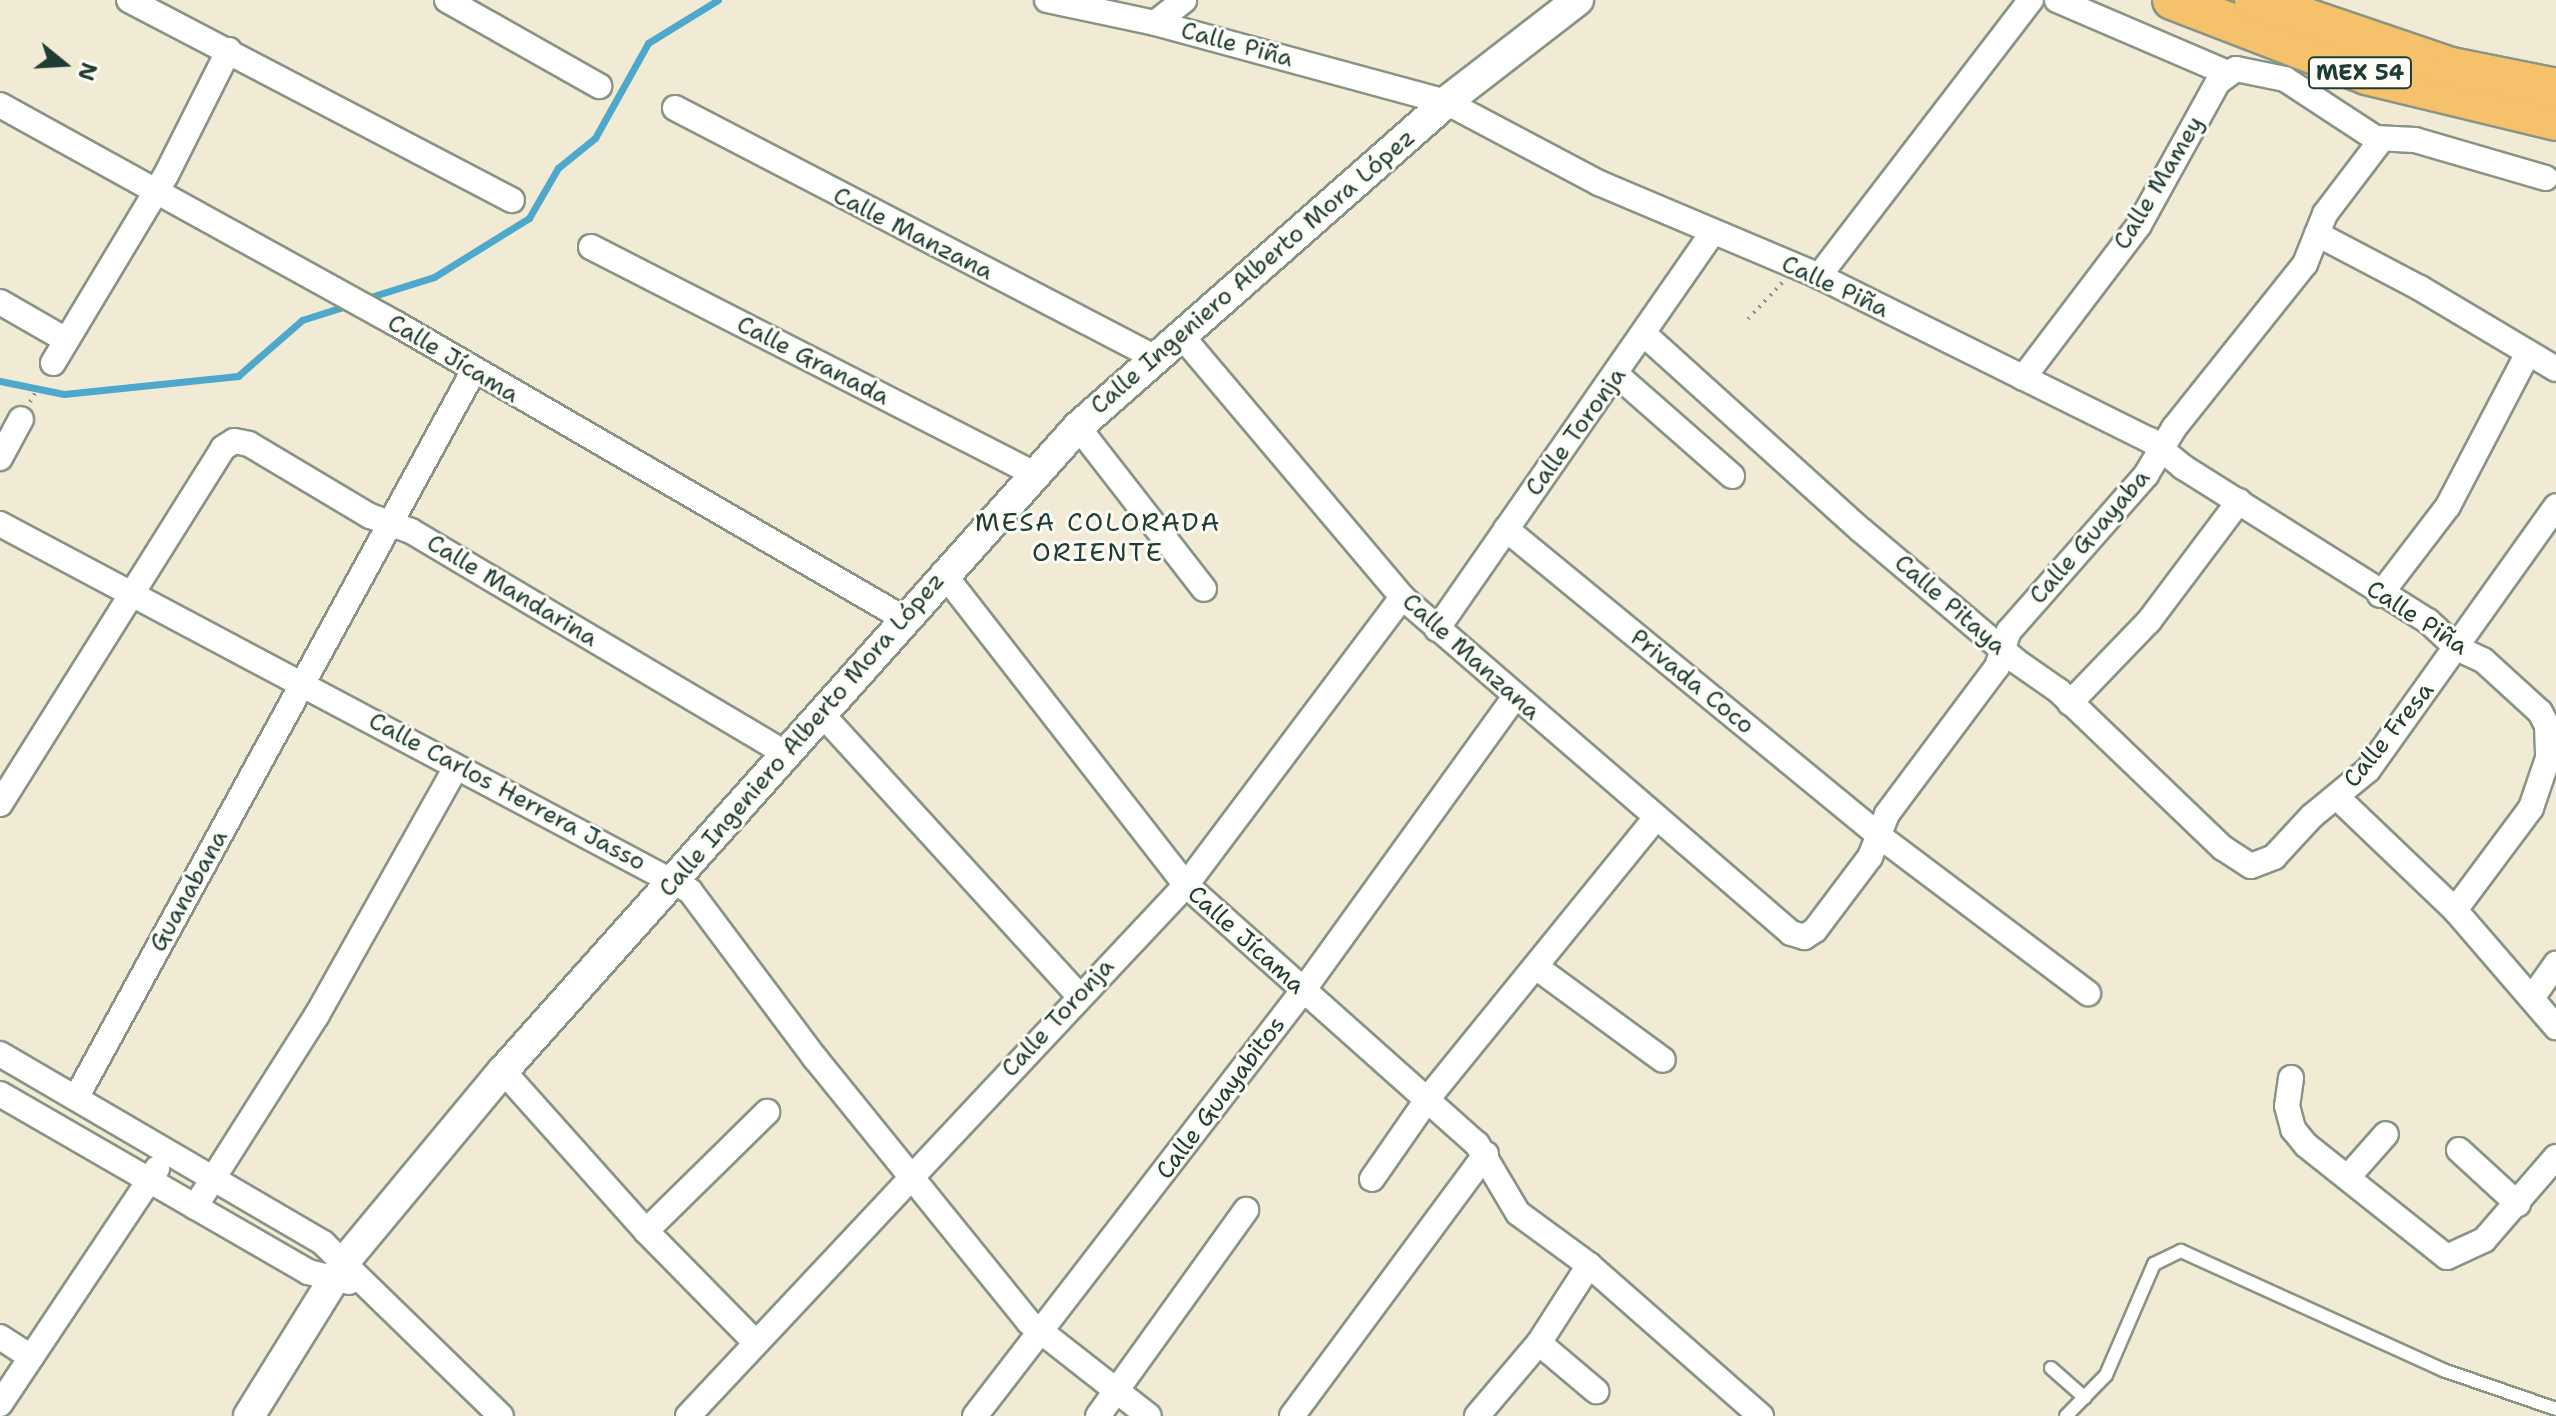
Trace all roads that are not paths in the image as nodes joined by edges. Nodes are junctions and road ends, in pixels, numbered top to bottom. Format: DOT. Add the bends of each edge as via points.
graph roads {
  1 [pos="129,0"];
  2 [pos="447,0"];
  3 [pos="1047,0"];
  4 [pos="1184,0"];
  5 [pos="1578,0"];
  6 [pos="2031,0"];
  7 [pos="2057,0"];
  8 [pos="2172,0"];
  9 [pos="2254,0"];
  10 [pos="1155,23"];
  11 [pos="229,50"];
  12 [pos="2290,65"];
  13 [pos="2227,73"];
  14 [pos="599,86"];
  15 [pos="2556,88"];
  16 [pos="1446,102"];
  17 [pos="675,108"];
  18 [pos="1,109"];
  19 [pos="2556,121"];
  20 [pos="2382,139"];
  21 [pos="2546,178"];
  22 [pos="155,193"];
  23 [pos="512,200"];
  24 [pos="1712,233"];
  25 [pos="2317,234"];
  26 [pos="591,247"];
  27 [pos="1808,271"];
  28 [pos="0,302"];
  29 [pos="1180,334"];
  30 [pos="1645,335"];
  31 [pos="66,340"];
  32 [pos="2528,353"];
  33 [pos="1154,357"];
  34 [pos="2556,369"];
  35 [pos="473,372"];
  36 [pos="47,373"];
  37 [pos="1617,375"];
  38 [pos="2023,378"];
  39 [pos="21,419"];
  40 [pos="1078,427"];
  41 [pos="2162,448"];
  42 [pos="0,458"];
  43 [pos="1034,474"];
  44 [pos="1732,476"];
  45 [pos="2239,501"];
  46 [pos="2556,506"];
  47 [pos="391,523"];
  48 [pos="0,524"];
  49 [pos="1506,529"];
  50 [pos="943,573"];
  51 [pos="1204,589"];
  52 [pos="133,595"];
  53 [pos="2380,595"];
  54 [pos="1402,597"];
  55 [pos="903,618"];
  56 [pos="1437,629"];
  57 [pos="2457,648"];
  58 [pos="2003,650"];
  59 [pos="302,684"];
  60 [pos="1515,697"];
  61 [pos="2070,703"];
  62 [pos="820,712"];
  63 [pos="785,753"];
  64 [pos="456,767"];
  65 [pos="2338,798"];
  66 [pos="0,804"];
  67 [pos="1656,818"];
  68 [pos="1878,835"];
  69 [pos="2257,866"];
  70 [pos="676,881"];
  71 [pos="1186,885"];
  72 [pos="2455,910"];
  73 [pos="1804,937"];
  74 [pos="2556,964"];
  75 [pos="1536,967"];
  76 [pos="1302,992"];
  77 [pos="2088,993"];
  78 [pos="1078,995"];
  79 [pos="2532,998"];
  80 [pos="2556,1027"];
  81 [pos="0,1054"];
  82 [pos="1663,1060"];
  83 [pos="503,1071"];
  84 [pos="2291,1078"];
  85 [pos="0,1094"];
  86 [pos="1429,1097"];
  87 [pos="76,1098"];
  88 [pos="767,1112"];
  89 [pos="2386,1134"];
  90 [pos="2459,1150"];
  91 [pos="169,1151"];
  92 [pos="1486,1154"];
  93 [pos="2556,1157"];
  94 [pos="911,1176"];
  95 [pos="214,1177"];
  96 [pos="2348,1177"];
  97 [pos="1372,1179"];
  98 [pos="149,1181"];
  99 [pos="2518,1204"];
  100 [pos="195,1207"];
  101 [pos="1246,1210"];
  102 [pos="646,1231"];
  103 [pos="1589,1265"];
  104 [pos="338,1270"];
  105 [pos="1041,1335"];
  106 [pos="0,1337"];
  107 [pos="755,1342"];
  108 [pos="1539,1343"];
  109 [pos="31,1357"];
  110 [pos="2051,1368"];
  111 [pos="1115,1390"];
  112 [pos="1596,1391"];
  113 [pos="2085,1398"];
  114 [pos="0,1404"];
  115 [pos="2556,1409"];
  116 [pos="694,1414"];
  117 [pos="249,1416"];
  118 [pos="501,1416"];
  119 [pos="975,1416"];
  120 [pos="1098,1416"];
  121 [pos="1149,1416"];
  122 [pos="1292,1416"];
  123 [pos="1477,1416"];
  124 [pos="1761,1416"];
  125 [pos="2066,1416"];
  1 -- 11 [label="street"];
  2 -- 14 [label="street"];
  3 -- 10 [label="street, Calle Piña"];
  4 -- 10 [label="street"];
  5 -- 16 [label="street, Calle Ingeniero Alberto Mora López"];
  6 -- 27 [label="street"];
  7 -- 13 [label="street"];
  8 -- 12 [label="main road, MEX 54"];
  9 -- 15 [label="main road, MEX 54" via="2436,62"];
  10 -- 16 [label="street, Calle Piña"];
  11 -- 22 [label="street"];
  11 -- 23 [label="street"];
  12 -- 13 [label="street"];
  12 -- 19 [label="main road, MEX 54"];
  12 -- 20 [label="street"];
  13 -- 38 [label="street, Calle Mamey" via="2139,225"];
  16 -- 24 [label="street, Calle Piña" via="1599,183"];
  16 -- 29 [label="street, Calle Ingeniero Alberto Mora López"];
  17 -- 33 [label="street, Calle Manzana"];
  18 -- 22 [label="street, Calle Jícama"];
  20 -- 21 [label="street" via="2415,140"];
  20 -- 25 [label="street, Calle Guayaba" via="2325,214"];
  22 -- 31 [label="street"];
  22 -- 35 [label="street, Calle Jícama" via="395,323"];
  24 -- 27 [label="street, Calle Piña"];
  24 -- 30 [label="street, Calle Toronja"];
  25 -- 32 [label="street"];
  25 -- 41 [label="street, Calle Guayaba" via="2305,264"];
  26 -- 43 [label="street, Calle Granada"];
  27 -- 38 [label="street, Calle Piña"];
  28 -- 31 [label="street"];
  29 -- 33 [label="street, Calle Ingeniero Alberto Mora López"];
  29 -- 54 [label="street, Calle Manzana"];
  30 -- 37 [label="street, Calle Toronja"];
  30 -- 58 [label="street, Calle Pitaya"];
  31 -- 36 [label="street"];
  32 -- 34 [label="street"];
  32 -- 53 [label="street" via="2448,506"];
  33 -- 40 [label="street, Calle Ingeniero Alberto Mora López"];
  35 -- 47 [label="street, Guanabana"];
  35 -- 55 [label="street, Calle Jícama"];
  37 -- 44 [label="street"];
  37 -- 49 [label="street, Calle Toronja"];
  38 -- 41 [label="street, Calle Piña"];
  39 -- 42 [label="street"];
  40 -- 43 [label="street, Calle Ingeniero Alberto Mora López"];
  40 -- 51 [label="street"];
  41 -- 45 [label="street, Calle Piña"];
  41 -- 58 [label="street, Calle Guayaba" via="2146,475 2009,631"];
  43 -- 50 [label="street, Calle Ingeniero Alberto Mora López"];
  45 -- 53 [label="street, Calle Piña"];
  45 -- 61 [label="street" via="2149,621"];
  46 -- 57 [label="street, Calle Fresa"];
  47 -- 52 [label="street, Calle Mandarina" via="370,516 249,444 234,441 223,448"];
  47 -- 59 [label="street, Guanabana"];
  47 -- 63 [label="street, Calle Mandarina"];
  48 -- 52 [label="street, Calle Carlos Herrera Jasso"];
  49 -- 56 [label="street, Calle Toronja"];
  49 -- 68 [label="street, Privada Coco"];
  50 -- 55 [label="street, Calle Ingeniero Alberto Mora López"];
  50 -- 71 [label="street, Calle Jícama"];
  52 -- 59 [label="street, Calle Carlos Herrera Jasso"];
  52 -- 66 [label="street"];
  53 -- 57 [label="street, Calle Piña" via="2428,621"];
  54 -- 56 [label="street, Calle Manzana"];
  54 -- 71 [label="street, Calle Toronja"];
  55 -- 62 [label="street, Calle Ingeniero Alberto Mora López"];
  56 -- 60 [label="street, Calle Manzana"];
  57 -- 65 [label="street, Calle Fresa" via="2368,770"];
  57 -- 72 [label="street, Calle Piña" via="2483,660 2526,696 2547,725 2548,758 2531,808"];
  58 -- 61 [label="street, Calle Pitaya"];
  58 -- 68 [label="street, Calle Guayaba" via="1997,667 1887,814"];
  59 -- 64 [label="street, Calle Carlos Herrera Jasso"];
  59 -- 87 [label="street, Guanabana"];
  60 -- 67 [label="street, Calle Manzana"];
  60 -- 76 [label="street, Calle Guayabitos"];
  61 -- 69 [label="street, Calle Pitaya" via="2223,848 2242,863"];
  62 -- 63 [label="street, Calle Ingeniero Alberto Mora López"];
  62 -- 78 [label="street"];
  63 -- 70 [label="street, Calle Ingeniero Alberto Mora López"];
  64 -- 70 [label="street, Calle Carlos Herrera Jasso"];
  64 -- 95 [label="street" via="338,978"];
  65 -- 69 [label="street, Calle Fresa"];
  65 -- 72 [label="street"];
  67 -- 73 [label="street, Calle Manzana" via="1791,933"];
  67 -- 75 [label="street"];
  68 -- 73 [label="street, Calle Guayaba" via="1870,857"];
  68 -- 77 [label="street, Privada Coco"];
  70 -- 83 [label="street, Calle Ingeniero Alberto Mora López"];
  70 -- 94 [label="street, Calle Carlos Herrera Jasso" via="700,901 815,1058"];
  71 -- 76 [label="street, Calle Jícama"];
  71 -- 78 [label="street, Calle Toronja"];
  72 -- 79 [label="street"];
  74 -- 79 [label="street"];
  75 -- 82 [label="street"];
  75 -- 86 [label="street"];
  76 -- 86 [label="street, Calle Jícama"];
  76 -- 105 [label="street, Calle Guayabitos"];
  78 -- 94 [label="street, Calle Toronja"];
  79 -- 80 [label="street"];
  81 -- 87 [label="street"];
  83 -- 102 [label="street"];
  83 -- 104 [label="street, Calle Ingeniero Alberto Mora López"];
  84 -- 96 [label="street" via="2287,1106 2293,1129"];
  85 -- 98 [label="street"];
  86 -- 92 [label="street, Calle Jícama"];
  86 -- 97 [label="street"];
  87 -- 91 [label="street"];
  88 -- 102 [label="street"];
  89 -- 96 [label="street"];
  90 -- 99 [label="street"];
  91 -- 95 [label="street"];
  91 -- 98 [label="street"];
  92 -- 103 [label="street, Calle Jícama" via="1518,1213"];
  92 -- 122 [label="street"];
  93 -- 99 [label="street"];
  94 -- 105 [label="street, Calle Carlos Herrera Jasso"];
  94 -- 107 [label="street, Calle Toronja"];
  95 -- 100 [label="street"];
  95 -- 104 [label="street"];
  96 -- 99 [label="street" via="2410,1233 2447,1257 2484,1240"];
  98 -- 100 [label="street"];
  98 -- 109 [label="street"];
  100 -- 104 [label="street" via="308,1272"];
  101 -- 111 [label="street"];
  102 -- 107 [label="street"];
  103 -- 108 [label="street"];
  103 -- 124 [label="street, Calle Jícama"];
  104 -- 117 [label="street, Calle Ingeniero Alberto Mora López"];
  104 -- 118 [label="street" via="364,1285"];
  105 -- 111 [label="street, Calle Carlos Herrera Jasso"];
  105 -- 119 [label="street, Calle Guayabitos"];
  106 -- 109 [label="street"];
  107 -- 116 [label="street, Calle Toronja"];
  108 -- 112 [label="street"];
  108 -- 123 [label="street"];
  109 -- 114 [label="street"];
  110 -- 113 [label="lane"];
  111 -- 120 [label="street"];
  111 -- 121 [label="street, Calle Carlos Herrera Jasso"];
  113 -- 115 [label="lane" via="2112,1365 2154,1264 2181,1251 2443,1370"];
  113 -- 125 [label="lane"];
}
